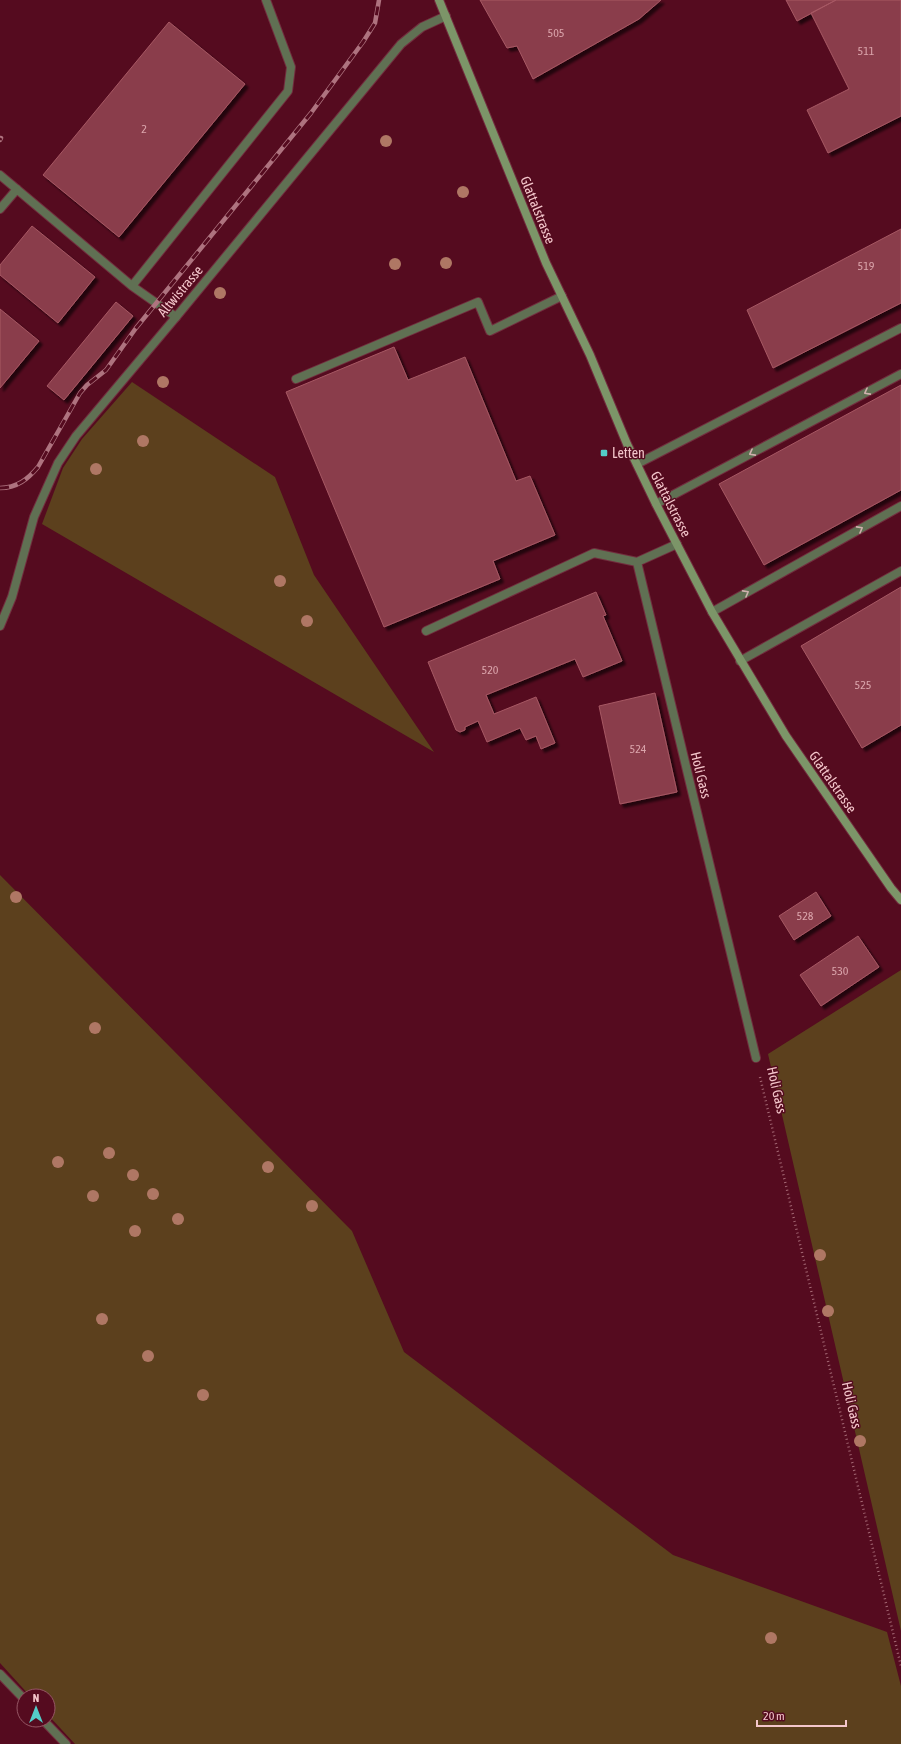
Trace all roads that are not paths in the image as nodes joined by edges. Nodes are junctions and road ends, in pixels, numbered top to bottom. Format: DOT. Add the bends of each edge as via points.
graph roads {
  1 [pos="266,0"];
  2 [pos="439,0"];
  3 [pos="446,16"];
  4 [pos="0,175"];
  5 [pos="17,188"];
  6 [pos="0,209"];
  7 [pos="132,286"];
  8 [pos="562,296"];
  9 [pos="176,317"];
  10 [pos="901,328"];
  11 [pos="901,374"];
  12 [pos="296,379"];
  13 [pos="636,464"];
  14 [pos="656,504"];
  15 [pos="901,506"];
  16 [pos="677,544"];
  17 [pos="636,562"];
  18 [pos="901,571"];
  19 [pos="712,612"];
  20 [pos="0,626"];
  21 [pos="426,631"];
  22 [pos="740,661"];
  23 [pos="901,900"];
  24 [pos="756,1058"];
  25 [pos="0,1674"];
  26 [pos="16,1691"];
  27 [pos="51,1728"];
  28 [pos="66,1744"];
  1 -- 7 [label="street" via="291,67 288,91"];
  2 -- 3 [label="street, Glattalstrasse"];
  3 -- 8 [label="street, Glattalstrasse" via="546,263"];
  3 -- 9 [label="street, Altwistrasse" via="422,28 401,44"];
  4 -- 5 [label="street"];
  5 -- 6 [label="street"];
  5 -- 7 [label="street"];
  7 -- 9 [label="street"];
  8 -- 12 [label="street" via="490,331 478,302"];
  8 -- 13 [label="street, Glattalstrasse"];
  9 -- 20 [label="street, Altwistrasse" via="76,436 58,463 34,517 12,597"];
  10 -- 13 [label="street"];
  11 -- 14 [label="street, one-way"];
  13 -- 14 [label="street, Glattalstrasse"];
  14 -- 16 [label="street, Glattalstrasse"];
  19 -- 15 [label="street, one-way"];
  16 -- 17 [label="street"];
  16 -- 19 [label="street, Glattalstrasse"];
  17 -- 21 [label="street" via="594,553"];
  17 -- 24 [label="street, Holi Gass"];
  18 -- 22 [label="street"];
  19 -- 22 [label="street, Glattalstrasse"];
  22 -- 23 [label="street, Glattalstrasse" via="786,736"];
  25 -- 26 [label="street"];
  27 -- 28 [label="street"];
}
